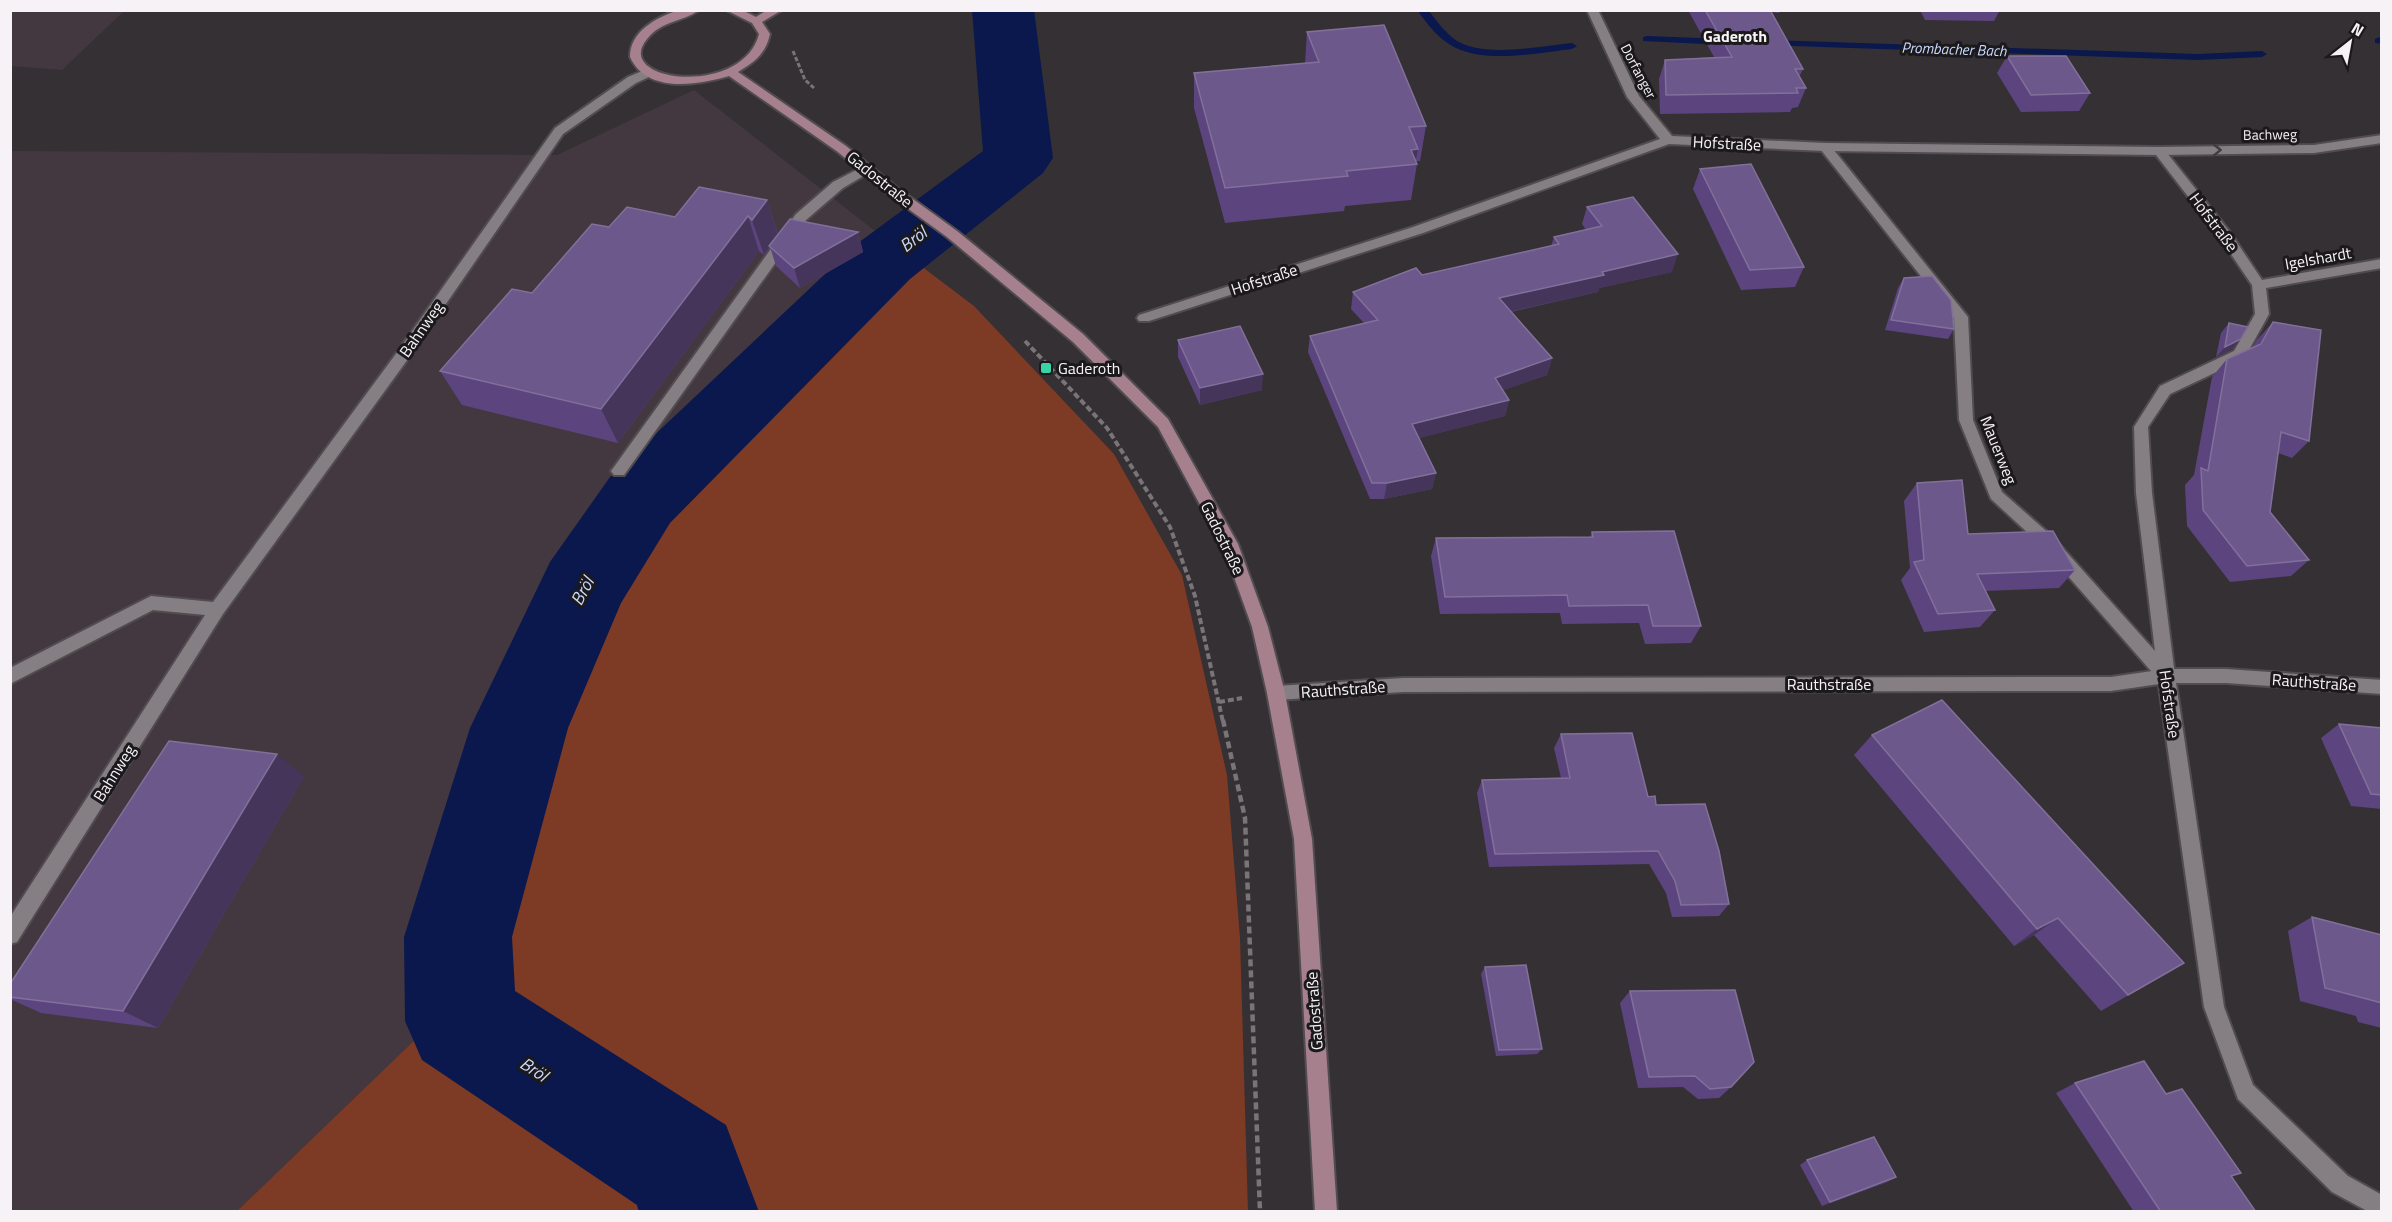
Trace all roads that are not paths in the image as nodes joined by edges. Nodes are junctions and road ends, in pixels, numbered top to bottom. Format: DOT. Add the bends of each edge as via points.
graph roads {
  1 [pos="654,10"];
  2 [pos="694,10"];
  3 [pos="730,10"];
  4 [pos="777,10"];
  5 [pos="1592,10"];
  6 [pos="756,21"];
  7 [pos="660,22"];
  8 [pos="647,72"];
  9 [pos="732,73"];
  10 [pos="2382,139"];
  11 [pos="1668,140"];
  12 [pos="1825,147"];
  13 [pos="2158,151"];
  14 [pos="866,169"];
  15 [pos="2382,263"];
  16 [pos="2259,285"];
  17 [pos="1144,318"];
  18 [pos="619,471"];
  19 [pos="217,609"];
  20 [pos="2166,676"];
  21 [pos="10,677"];
  22 [pos="2382,687"];
  23 [pos="1276,693"];
  24 [pos="10,935"];
  25 [pos="2382,1207"];
  26 [pos="1326,1212"];
  1 -- 7 [label="main road"];
  2 -- 7 [label="main road"];
  3 -- 6 [label="main road"];
  4 -- 6 [label="main road"];
  5 -- 11 [label="street, Dorfanger" via="1633,97"];
  6 -- 9 [label="main road" via="765,41 748,64"];
  7 -- 8 [label="main road" via="638,42 635,53"];
  8 -- 9 [label="main road" via="686,81"];
  8 -- 19 [label="street, Bahnweg" via="559,131 403,355"];
  9 -- 14 [label="main road, Gadostraße"];
  13 -- 10 [label="street, Bachweg, one-way" via="2314,149"];
  11 -- 12 [label="street, Hofstraße"];
  11 -- 17 [label="street, Hofstraße" via="1418,230"];
  12 -- 13 [label="street, Hofstraße"];
  12 -- 20 [label="street, Mauerweg" via="1961,317 1966,420 1996,495 2046,540"];
  13 -- 16 [label="street, Hofstraße"];
  14 -- 18 [label="street" via="838,185 801,217"];
  14 -- 23 [label="main road, Gadostraße" via="1078,338 1163,423 1232,548 1260,627"];
  15 -- 16 [label="street, Igelshardt"];
  16 -- 20 [label="street, Hofstraße" via="2262,314 2239,355 2165,390 2141,427 2144,493"];
  19 -- 21 [label="street" via="151,603"];
  19 -- 24 [label="street, Bahnweg"];
  20 -- 22 [label="street, Rauthstraße" via="2226,676"];
  20 -- 23 [label="street, Rauthstraße" via="2111,684 1403,685"];
  20 -- 25 [label="street, Hofstraße" via="2214,1007 2245,1092 2340,1184"];
  23 -- 26 [label="main road, Gadostraße" via="1303,838"];
}
